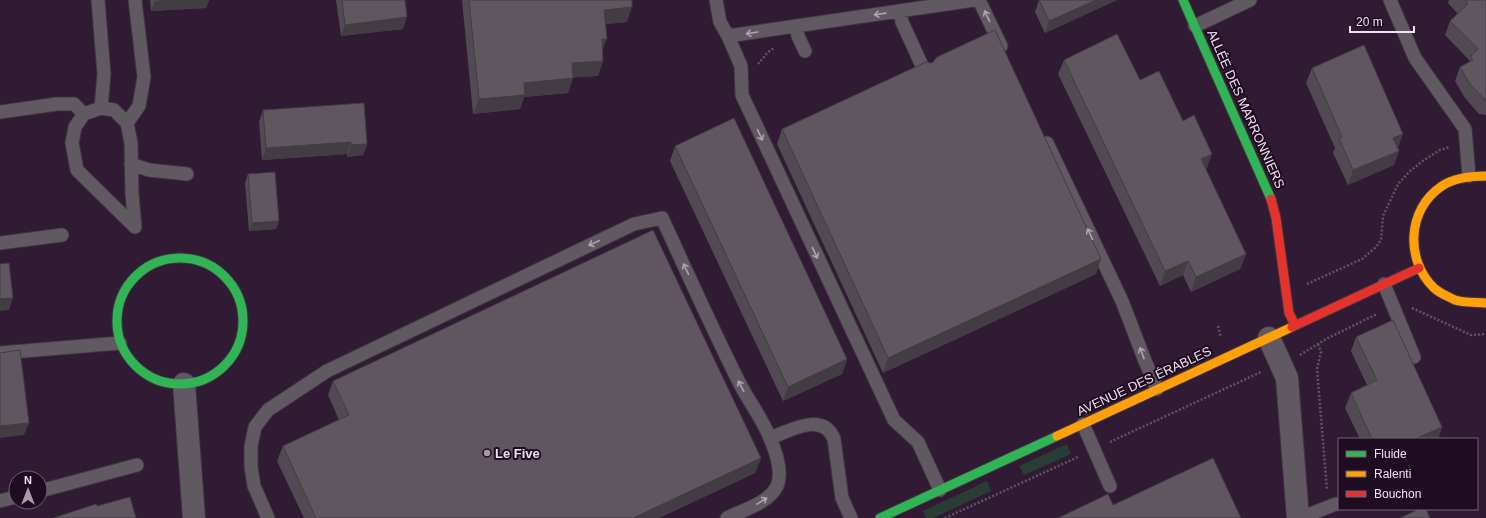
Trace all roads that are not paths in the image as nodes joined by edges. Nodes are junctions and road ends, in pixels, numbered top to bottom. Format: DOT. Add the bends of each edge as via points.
graph roads {
  1 [pos="98,0"];
  2 [pos="136,0"];
  3 [pos="716,0"];
  4 [pos="974,0"];
  5 [pos="979,0"];
  6 [pos="1183,0"];
  7 [pos="1250,0"];
  8 [pos="1390,0"];
  9 [pos="900,11"];
  10 [pos="796,26"];
  11 [pos="1195,26"];
  12 [pos="728,36"];
  13 [pos="805,52"];
  14 [pos="1007,58"];
  15 [pos="924,70"];
  16 [pos="101,108"];
  17 [pos="0,112"];
  18 [pos="84,114"];
  19 [pos="127,123"];
  20 [pos="1041,130"];
  21 [pos="131,164"];
  22 [pos="187,174"];
  23 [pos="1469,176"];
  24 [pos="1486,176"];
  25 [pos="62,235"];
  26 [pos="0,243"];
  27 [pos="1419,268"];
  28 [pos="1384,284"];
  29 [pos="1486,303"];
  30 [pos="1295,325"];
  31 [pos="1269,338"];
  32 [pos="120,342"];
  33 [pos="0,353"];
  34 [pos="1414,357"];
  35 [pos="184,384"];
  36 [pos="1157,389"];
  37 [pos="1083,424"];
  38 [pos="770,438"];
  39 [pos="137,465"];
  40 [pos="1110,486"];
  41 [pos="48,489"];
  42 [pos="940,490"];
  43 [pos="1332,506"];
  44 [pos="194,518"];
  45 [pos="268,518"];
  46 [pos="727,518"];
  47 [pos="851,518"];
  48 [pos="880,518"];
  49 [pos="1299,518"];
  1 -- 16 [label="lane" via="104,74"];
  2 -- 19 [label="lane" via="144,77 139,106"];
  3 -- 12 [label="lane" via="720,22"];
  4 -- 9 [label="lane"];
  14 -- 5 [label="lane, one-way"];
  6 -- 11 [label="street, ALLÉE DES MARRONNIERS"];
  7 -- 11 [label="lane"];
  8 -- 23 [label="lane" via="1415,58 1465,129"];
  9 -- 10 [label="lane, one-way"];
  9 -- 15 [label="lane" via="902,22"];
  10 -- 12 [label="lane, one-way"];
  10 -- 13 [label="lane"];
  11 -- 30 [label="street, ALLÉE DES MARRONNIERS" via="1271,198 1289,313"];
  12 -- 42 [label="lane, one-way" via="741,66 742,95 867,365 894,420 918,442"];
  16 -- 18 [label="lane"];
  16 -- 19 [label="lane" via="114,110"];
  17 -- 18 [label="lane" via="74,104"];
  18 -- 21 [label="lane" via="75,127 72,143 77,170 135,227"];
  19 -- 21 [label="lane" via="131,143"];
  36 -- 20 [label="lane, one-way" via="1122,301"];
  21 -- 22 [label="lane" via="149,170"];
  23 -- 24 [label="street"];
  23 -- 27 [label="street" via="1447,183 1437,190 1426,200 1419,212 1413,235 1414,252"];
  25 -- 26 [label="lane"];
  27 -- 28 [label="street, AVENUE DES ÉRABLES"];
  27 -- 29 [label="street" via="1426,280 1449,298 1463,303"];
  28 -- 30 [label="street, AVENUE DES ÉRABLES"];
  28 -- 34 [label="lane"];
  30 -- 31 [label="street, AVENUE DES ÉRABLES"];
  31 -- 36 [label="street, AVENUE DES ÉRABLES"];
  31 -- 49 [label="street" via="1287,378"];
  32 -- 33 [label="lane"];
  32 -- 35 [label="street" via="127,356 146,375 170,384"];
  32 -- 35 [label="street" via="116,329 119,302 134,277 144,269 166,259 180,258 199,260 214,268 225,276 240,300 243,313 241,339 224,367 196,382"];
  35 -- 44 [label="street"];
  36 -- 37 [label="street, AVENUE DES ÉRABLES"];
  37 -- 40 [label="lane"];
  37 -- 42 [label="street, AVENUE DES ÉRABLES"];
  38 -- 45 [label="lane, one-way" via="741,386 662,218 634,224 333,368 312,379 268,410 255,427 251,446 254,486"];
  46 -- 38 [label="lane, one-way" via="762,501 777,485 779,471"];
  38 -- 47 [label="lane" via="812,424 830,431 834,439 842,498"];
  39 -- 41 [label="lane"];
  42 -- 48 [label="street, AVENUE DES ÉRABLES"];
  43 -- 49 [label="lane"];
}
